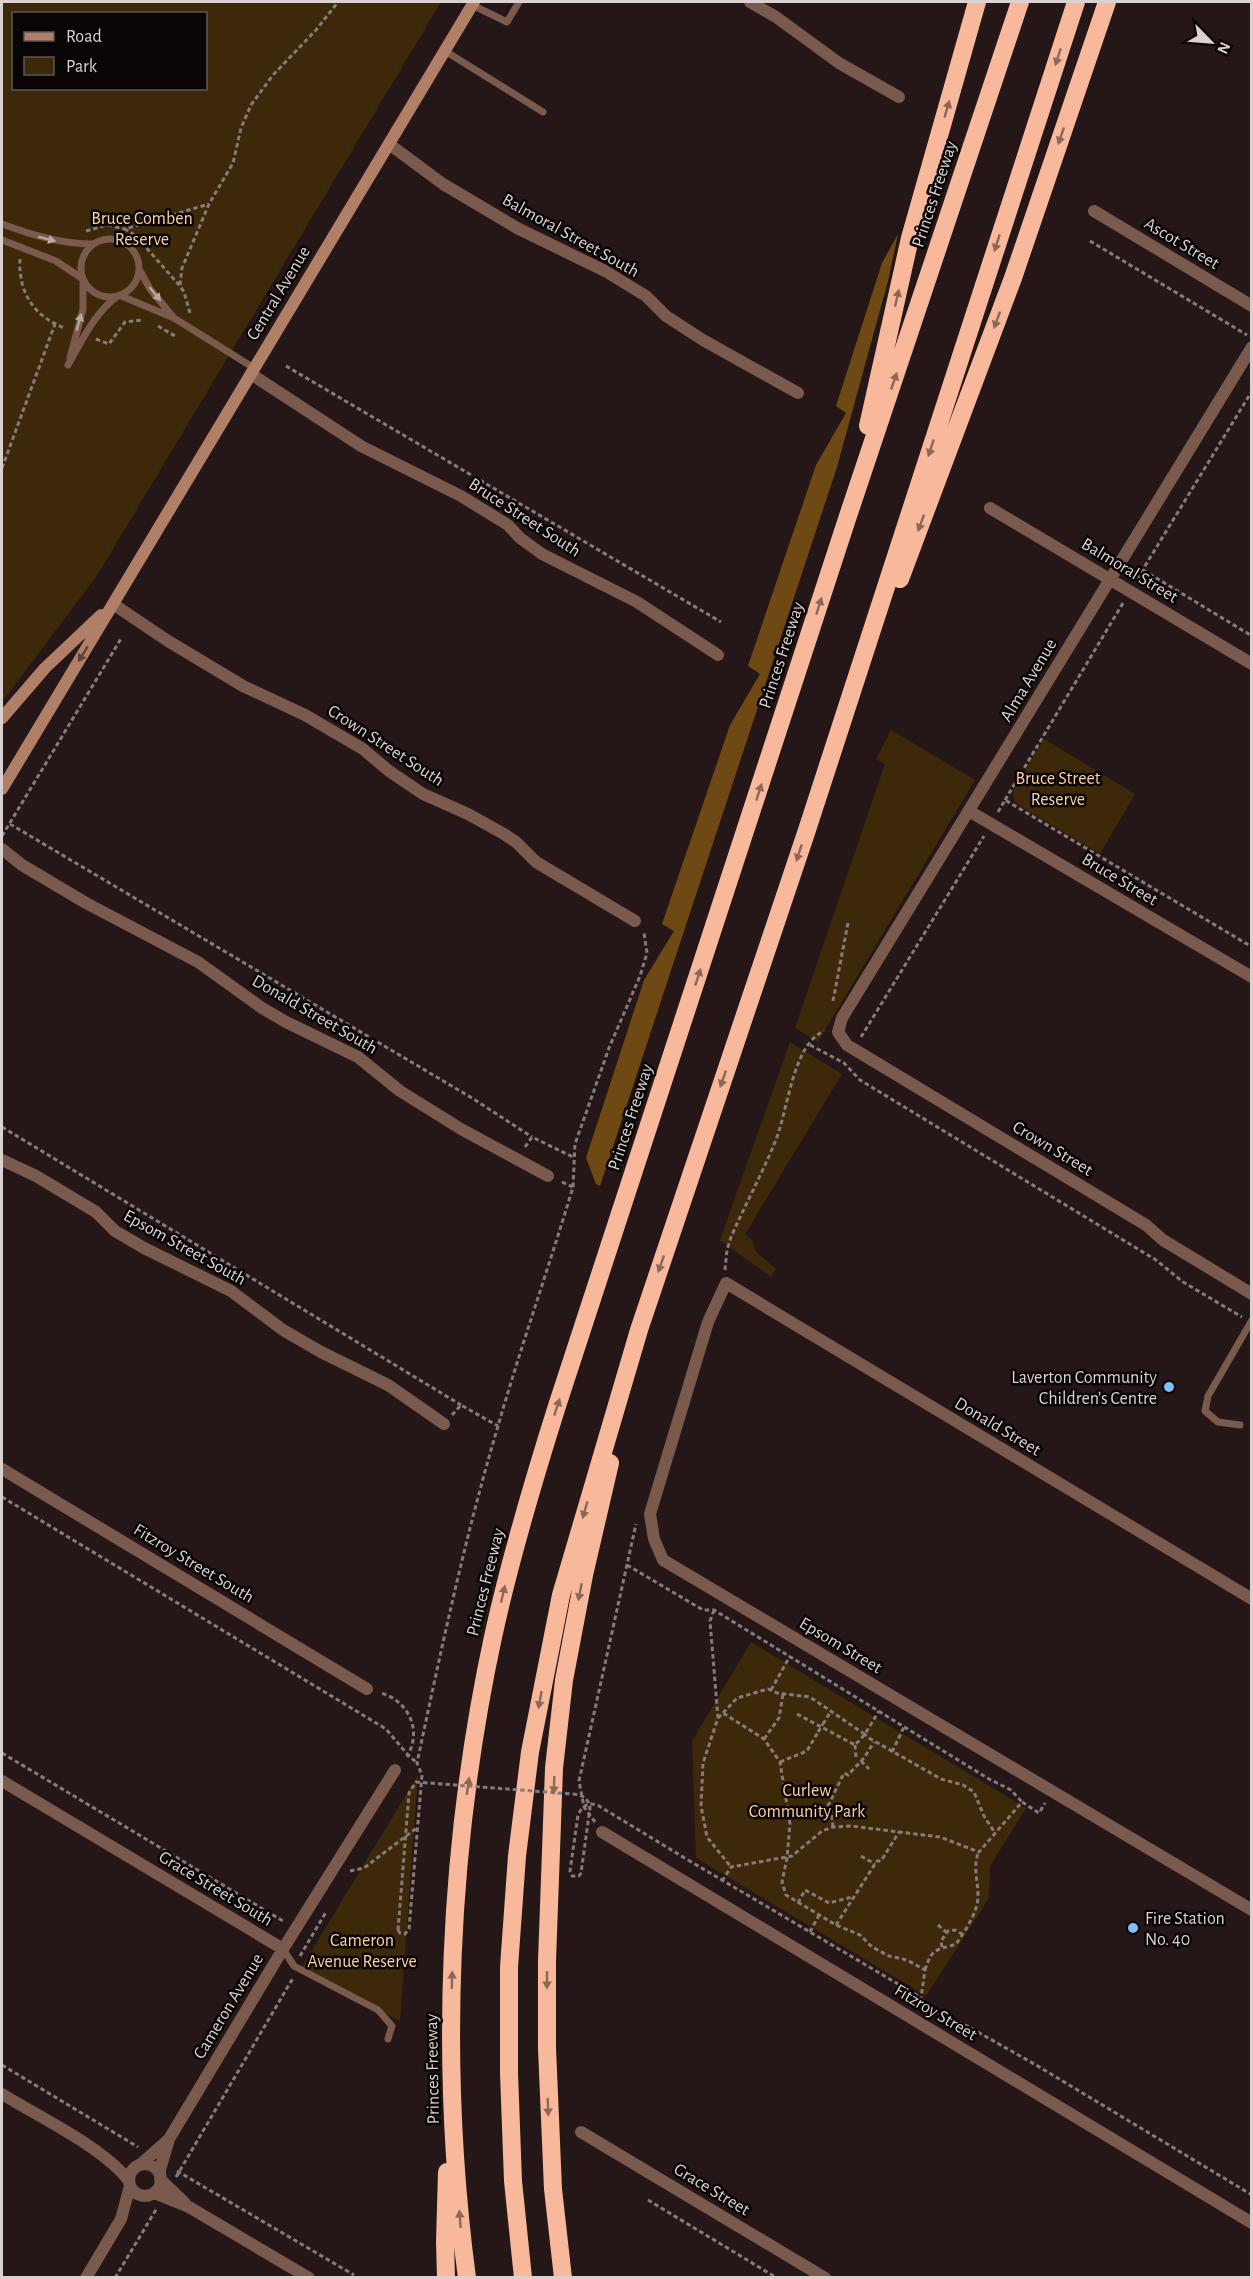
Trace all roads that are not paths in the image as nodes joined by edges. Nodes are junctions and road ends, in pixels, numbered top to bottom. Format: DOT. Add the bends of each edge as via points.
graph roads {
  1 [pos="519,2"];
  2 [pos="750,2"];
  3 [pos="977,2"];
  4 [pos="1020,2"];
  5 [pos="1076,2"];
  6 [pos="1107,2"];
  7 [pos="473,3"];
  8 [pos="445,51"];
  9 [pos="899,98"];
  10 [pos="543,112"];
  11 [pos="389,144"];
  12 [pos="1094,211"];
  13 [pos="2,224"];
  14 [pos="2,240"];
  15 [pos="93,244"];
  16 [pos="138,268"];
  17 [pos="83,279"];
  18 [pos="119,295"];
  19 [pos="1251,306"];
  20 [pos="174,318"];
  21 [pos="1251,347"];
  22 [pos="253,371"];
  23 [pos="798,393"];
  24 [pos="990,508"];
  25 [pos="847,519"];
  26 [pos="1111,579"];
  27 [pos="113,604"];
  28 [pos="718,655"];
  29 [pos="1251,664"];
  30 [pos="2,718"];
  31 [pos="2,789"];
  32 [pos="969,811"];
  33 [pos="807,830"];
  34 [pos="2,849"];
  35 [pos="634,921"];
  36 [pos="1251,977"];
  37 [pos="838,1032"];
  38 [pos="2,1160"];
  39 [pos="548,1176"];
  40 [pos="726,1283"];
  41 [pos="1251,1294"];
  42 [pos="1251,1321"];
  43 [pos="639,1330"];
  44 [pos="444,1424"];
  45 [pos="1240,1425"];
  46 [pos="2,1469"];
  47 [pos="1251,1599"];
  48 [pos="367,1689"];
  49 [pos="395,1770"];
  50 [pos="2,1781"];
  51 [pos="602,1832"];
  52 [pos="1251,1910"];
  53 [pos="283,1949"];
  54 [pos="388,2039"];
  55 [pos="452,2039"];
  56 [pos="2,2094"];
  57 [pos="581,2132"];
  58 [pos="101,2154"];
  59 [pos="140,2165"];
  60 [pos="159,2180"];
  61 [pos="129,2184"];
  62 [pos="121,2219"];
  63 [pos="1251,2223"];
  64 [pos="86,2277"];
  65 [pos="309,2277"];
  66 [pos="446,2277"];
  67 [pos="467,2277"];
  68 [pos="523,2277"];
  69 [pos="563,2277"];
  70 [pos="825,2277"];
  1 -- 7 [label="lane" via="507,22"];
  2 -- 9 [label="street" via="839,63"];
  25 -- 3 [label="highway, one-way" via="910,238"];
  25 -- 4 [label="highway, Princes Freeway, one-way"];
  5 -- 33 [label="highway, one-way"];
  6 -- 33 [label="highway, one-way" via="1012,278"];
  7 -- 8 [label="main road, Central Avenue"];
  8 -- 10 [label="lane"];
  8 -- 11 [label="main road, Central Avenue"];
  11 -- 22 [label="main road, Central Avenue"];
  11 -- 23 [label="street, Balmoral Street South" via="443,184 517,228 605,271 646,296 666,316 703,340"];
  12 -- 19 [label="street, Ascot Street"];
  13 -- 15 [label="lane, one-way" via="54,241"];
  14 -- 17 [label="lane" via="56,261"];
  15 -- 16 [label="lane" via="110,239 127,245"];
  15 -- 17 [label="lane" via="82,260"];
  16 -- 18 [label="lane" via="133,285"];
  16 -- 20 [label="lane, one-way"];
  17 -- 18 [label="lane" via="102,295"];
  18 -- 17 [label="lane, one-way" via="97,315 68,365 82,309"];
  18 -- 20 [label="lane"];
  20 -- 22 [label="lane"];
  21 -- 26 [label="street, Alma Avenue"];
  22 -- 27 [label="main road, Central Avenue"];
  22 -- 28 [label="street, Bruce Street South" via="361,446 461,496 508,525 542,554 637,602"];
  24 -- 26 [label="street, Balmoral Street"];
  55 -- 25 [label="highway, Princes Freeway, one-way" via="455,1910 467,1791 505,1584 557,1406"];
  26 -- 29 [label="street, Balmoral Street"];
  26 -- 32 [label="street, Alma Avenue"];
  27 -- 30 [label="main road, Central Avenue" via="45,668"];
  27 -- 31 [label="main road, Central Avenue, one-way"];
  27 -- 35 [label="street, Crown Street South" via="243,686 305,715 363,749 423,794 504,834 536,862"];
  32 -- 36 [label="street, Bruce Street"];
  32 -- 37 [label="street, Alma Avenue" via="842,1018"];
  33 -- 43 [label="highway, one-way"];
  34 -- 39 [label="street, Donald Street South" via="86,903 181,952 278,1017 358,1057 400,1091"];
  37 -- 41 [label="street, Crown Street" via="852,1048 1146,1225 1163,1240"];
  38 -- 44 [label="street, Epsom Street South" via="96,1212 115,1231 144,1248 231,1291 283,1330 388,1385"];
  40 -- 47 [label="street, Donald Street"];
  40 -- 52 [label="street, Epsom Street" via="708,1322 650,1514 663,1560"];
  42 -- 45 [label="lane" via="1208,1396 1205,1411 1218,1422"];
  43 -- 68 [label="highway, one-way" via="561,1595 530,1752 517,1856 508,2073"];
  43 -- 69 [label="highway, one-way" via="584,1575 564,1680 554,1768 547,2048 553,2189"];
  46 -- 48 [label="street, Fitzroy Street South"];
  49 -- 53 [label="street, Cameron Avenue"];
  50 -- 53 [label="street, Grace Street South"];
  51 -- 63 [label="street, Fitzroy Street"];
  53 -- 54 [label="lane, Grace Street South" via="294,1966 378,2010 392,2026"];
  53 -- 60 [label="street, Cameron Avenue" via="169,2139"];
  55 -- 66 [label="highway"];
  67 -- 55 [label="highway, Princes Freeway, one-way" via="453,2118"];
  56 -- 58 [label="street"];
  57 -- 70 [label="street, Grace Street"];
  58 -- 59 [label="street"];
  58 -- 61 [label="street" via="122,2171"];
  59 -- 60 [label="street"];
  59 -- 60 [label="street" via="152,2166"];
  59 -- 61 [label="street" via="132,2170"];
  60 -- 61 [label="street" via="138,2194"];
  60 -- 62 [label="street"];
  60 -- 65 [label="street" via="189,2207"];
  61 -- 62 [label="street"];
  62 -- 64 [label="street"];
}
